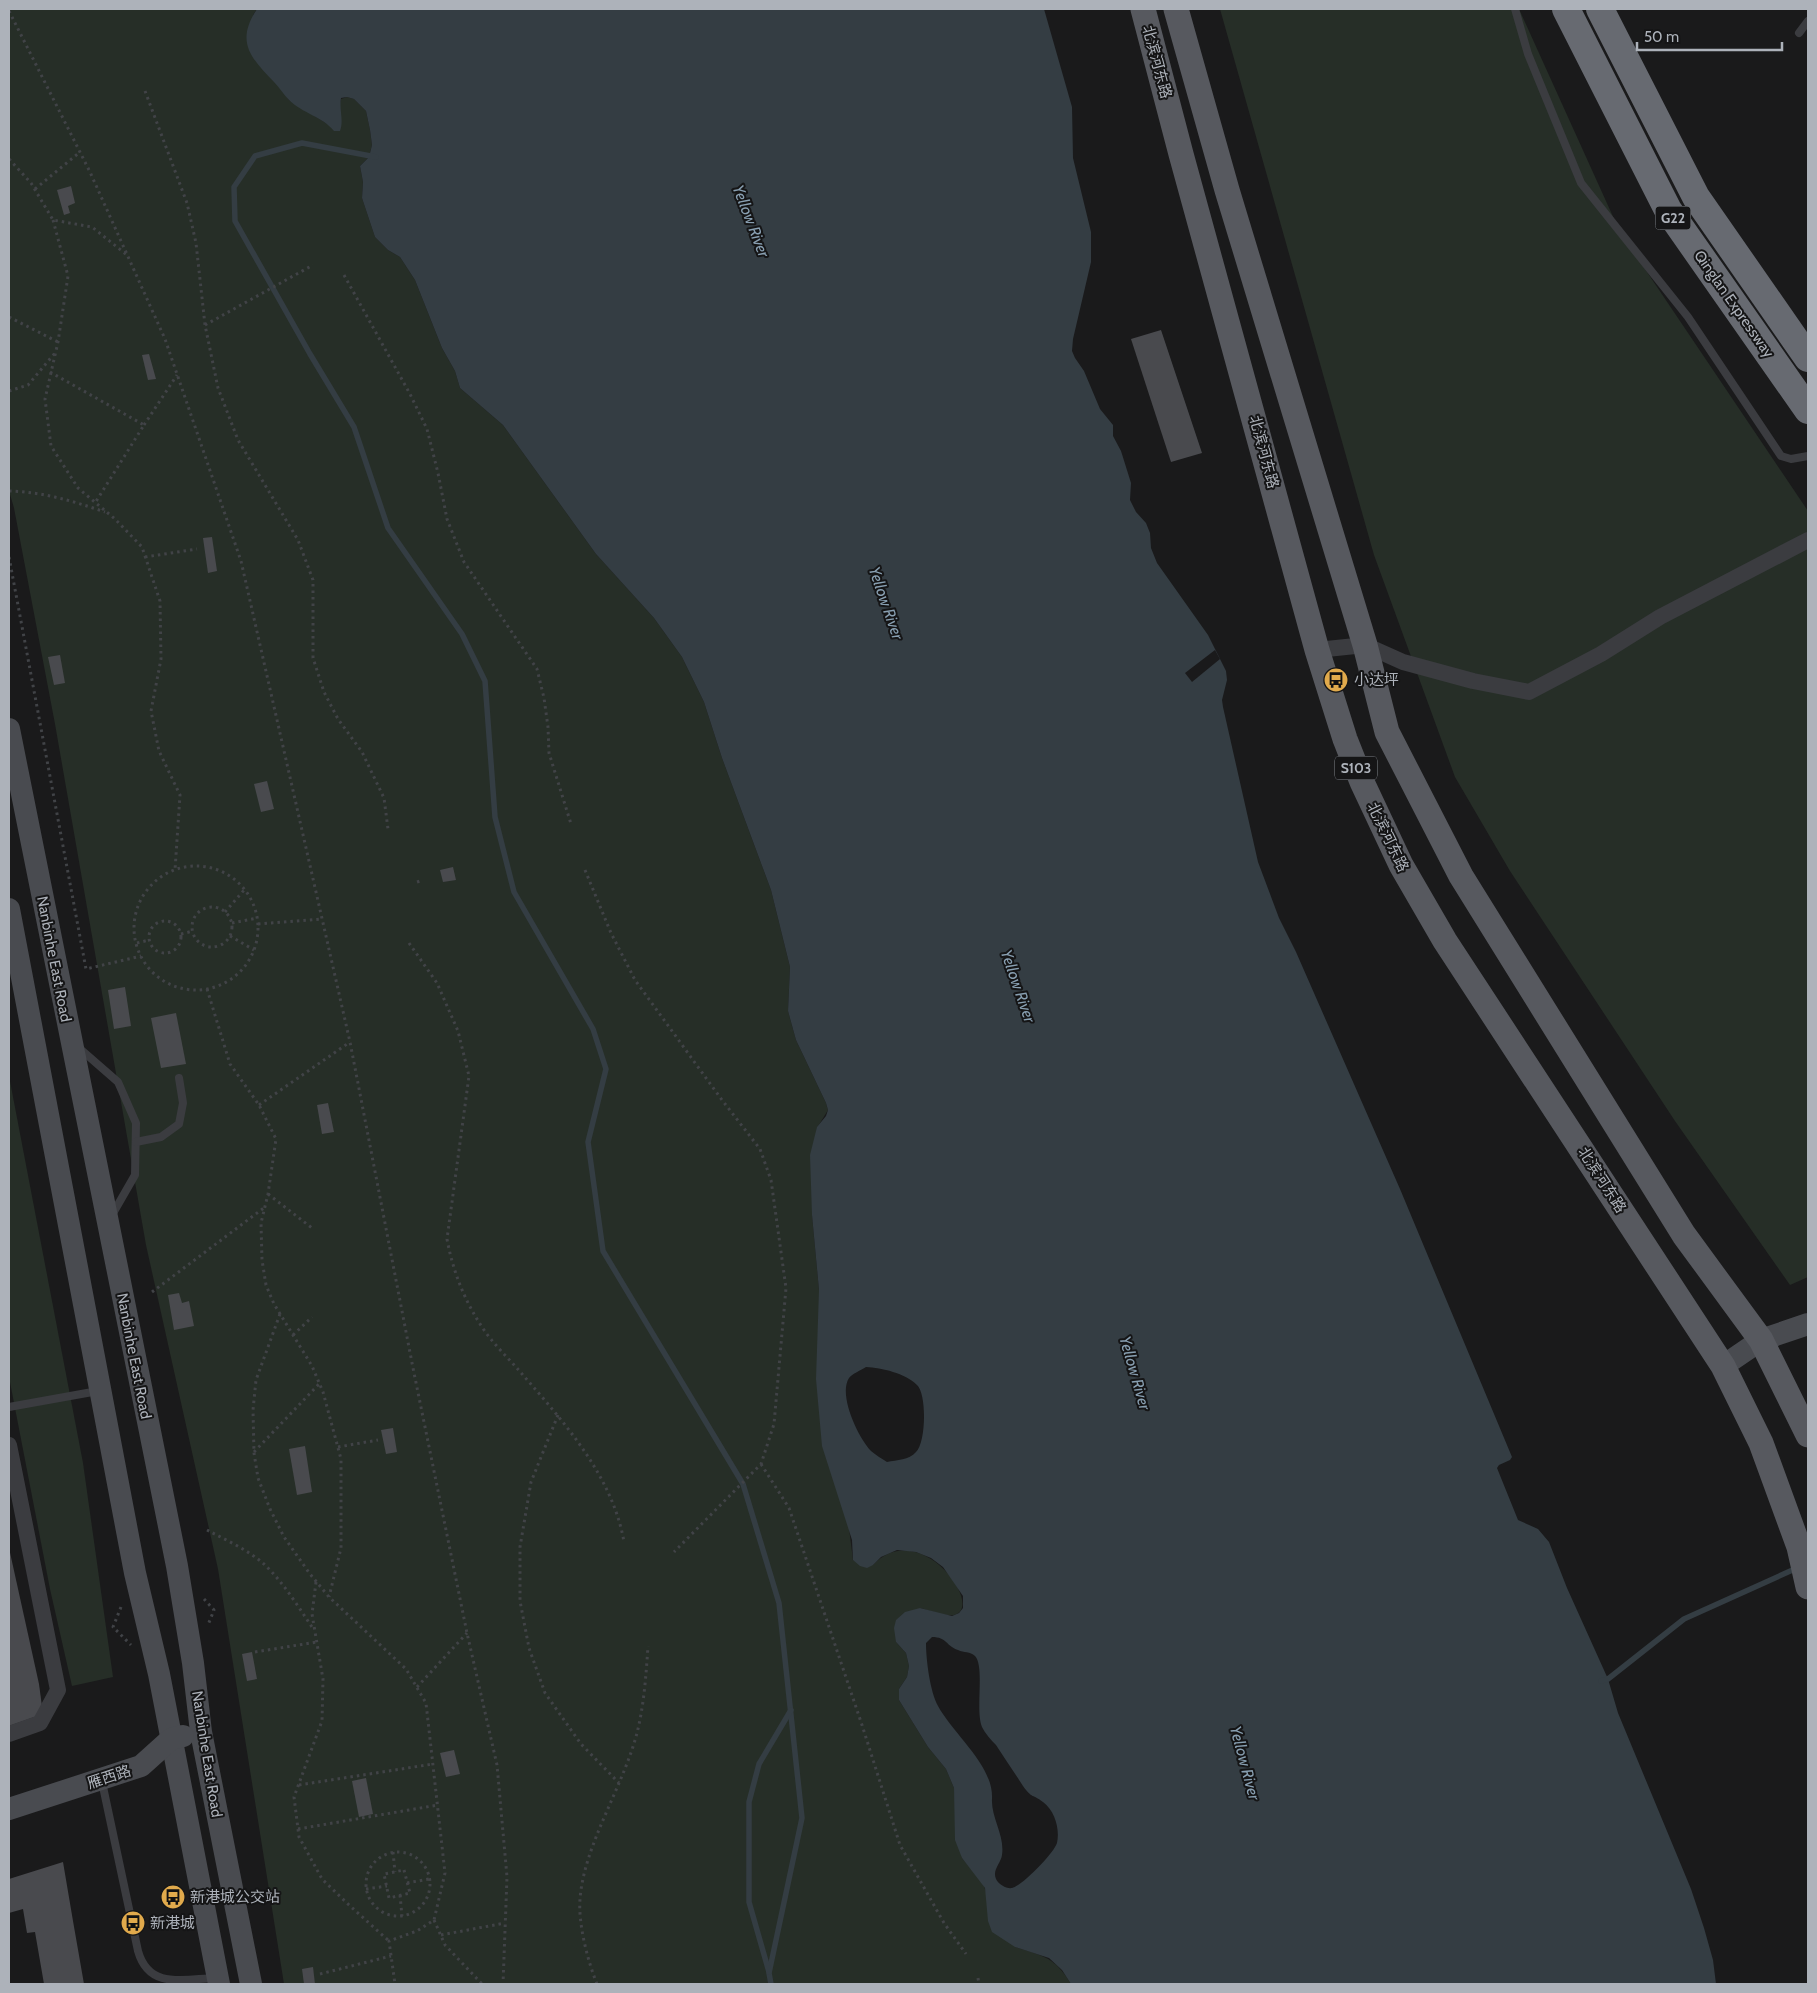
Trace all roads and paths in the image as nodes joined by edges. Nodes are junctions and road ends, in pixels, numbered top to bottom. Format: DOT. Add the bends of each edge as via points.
graph roads {
  1 [pos="1143,9"];
  2 [pos="1176,9"];
  3 [pos="1515,9"];
  4 [pos="1566,9"];
  5 [pos="1600,9"];
  6 [pos="9,11"];
  7 [pos="1808,21"];
  8 [pos="1799,33"];
  9 [pos="145,91"];
  10 [pos="80,152"];
  11 [pos="9,159"];
  12 [pos="35,189"];
  13 [pos="53,220"];
  14 [pos="127,256"];
  15 [pos="313,265"];
  16 [pos="344,274"];
  17 [pos="9,317"];
  18 [pos="205,325"];
  19 [pos="58,342"];
  20 [pos="57,350"];
  21 [pos="1808,358"];
  22 [pos="50,372"];
  23 [pos="177,374"];
  24 [pos="9,391"];
  25 [pos="1808,410"];
  26 [pos="144,426"];
  27 [pos="1808,456"];
  28 [pos="9,491"];
  29 [pos="96,503"];
  30 [pos="107,512"];
  31 [pos="1808,540"];
  32 [pos="198,549"];
  33 [pos="9,557"];
  34 [pos="145,557"];
  35 [pos="1365,645"];
  36 [pos="1317,650"];
  37 [pos="9,729"];
  38 [pos="16,803"];
  39 [pos="571,824"];
  40 [pos="388,829"];
  41 [pos="175,870"];
  42 [pos="586,870"];
  43 [pos="245,889"];
  44 [pos="9,908"];
  45 [pos="225,912"];
  46 [pos="257,918"];
  47 [pos="322,919"];
  48 [pos="232,923"];
  49 [pos="258,924"];
  50 [pos="193,931"];
  51 [pos="181,934"];
  52 [pos="230,936"];
  53 [pos="149,940"];
  54 [pos="137,942"];
  55 [pos="409,943"];
  56 [pos="254,950"];
  57 [pos="141,956"];
  58 [pos="207,989"];
  59 [pos="71,1041"];
  60 [pos="350,1042"];
  61 [pos="179,1078"];
  62 [pos="259,1105"];
  63 [pos="136,1142"];
  64 [pos="268,1194"];
  65 [pos="265,1206"];
  66 [pos="108,1223"];
  67 [pos="312,1228"];
  68 [pos="152,1292"];
  69 [pos="280,1314"];
  70 [pos="312,1317"];
  71 [pos="1808,1324"];
  72 [pos="293,1335"];
  73 [pos="1761,1340"];
  74 [pos="1723,1366"];
  75 [pos="319,1384"];
  76 [pos="101,1391"];
  77 [pos="9,1407"];
  78 [pos="558,1415"];
  79 [pos="1808,1434"];
  80 [pos="378,1440"];
  81 [pos="9,1445"];
  82 [pos="338,1447"];
  83 [pos="254,1452"];
  84 [pos="761,1464"];
  85 [pos="207,1530"];
  86 [pos="624,1542"];
  87 [pos="674,1552"];
  88 [pos="316,1581"];
  89 [pos="1808,1587"];
  90 [pos="330,1597"];
  91 [pos="315,1632"];
  92 [pos="467,1633"];
  93 [pos="317,1642"];
  94 [pos="648,1646"];
  95 [pos="255,1652"];
  96 [pos="417,1687"];
  97 [pos="200,1732"];
  98 [pos="9,1734"];
  99 [pos="171,1739"];
  100 [pos="433,1764"];
  101 [pos="102,1780"];
  102 [pos="619,1783"];
  103 [pos="299,1785"];
  104 [pos="438,1805"];
  105 [pos="9,1809"];
  106 [pos="298,1829"];
  107 [pos="393,1852"];
  108 [pos="395,1872"];
  109 [pos="429,1879"];
  110 [pos="407,1883"];
  111 [pos="387,1886"];
  112 [pos="366,1889"];
  113 [pos="400,1896"];
  114 [pos="402,1916"];
  115 [pos="434,1920"];
  116 [pos="505,1923"];
  117 [pos="441,1935"];
  118 [pos="389,1941"];
  119 [pos="966,1954"];
  120 [pos="391,1956"];
  121 [pos="320,1974"];
  122 [pos="978,1978"];
  123 [pos="218,1981"];
  124 [pos="251,1984"];
  125 [pos="395,1984"];
  126 [pos="482,1984"];
  127 [pos="503,1984"];
  128 [pos="597,1984"];
  129 [pos="978,1984"];
  1 -- 36 [label="main road, 北滨河东路 / S103"];
  2 -- 35 [label="main road, S103" via="1227,190"];
  3 -- 27 [label="lane" via="1528,54 1581,184 1688,317 1780,456"];
  4 -- 25 [label="highway, Qinglan Expressway / G22" via="1668,210"];
  5 -- 21 [label="highway, Qinglan Expressway / G22" via="1696,197"];
  6 -- 10 [label="path"];
  7 -- 8 [label="lane"];
  9 -- 18 [label="path" via="187,203 196,243"];
  10 -- 12 [label="path"];
  10 -- 14 [label="path"];
  11 -- 12 [label="path"];
  12 -- 13 [label="path"];
  13 -- 14 [label="path" via="92,227"];
  13 -- 19 [label="path" via="68,276"];
  14 -- 23 [label="path" via="165,339"];
  15 -- 18 [label="path"];
  16 -- 39 [label="path" via="427,429 446,519 464,562 537,669 544,698 549,753"];
  17 -- 19 [label="path"];
  18 -- 40 [label="path" via="218,388 238,440 298,540 313,580 314,658 328,701 362,752 384,798"];
  19 -- 20 [label="path"];
  20 -- 22 [label="path"];
  20 -- 24 [label="path" via="28,385"];
  22 -- 26 [label="path"];
  22 -- 29 [label="path" via="45,399 51,446 78,488"];
  23 -- 26 [label="path"];
  23 -- 47 [label="path" via="241,561"];
  26 -- 29 [label="path"];
  28 -- 30 [label="path" via="68,499"];
  29 -- 30 [label="path"];
  30 -- 34 [label="path" via="142,548"];
  31 -- 35 [label="street" via="1660,617 1601,654 1529,692 1403,662"];
  32 -- 34 [label="path"];
  33 -- 57 [label="path" via="86,969"];
  34 -- 41 [label="path" via="160,601 161,659 150,711 158,752 180,795"];
  35 -- 36 [label="street"];
  35 -- 73 [label="main road, S103" via="1387,732 1461,876 1684,1234"];
  36 -- 74 [label="main road, 北滨河东路 / S103" via="1362,782 1384,832 1422,903"];
  37 -- 38 [label="main road, Nanbinhe East Road"];
  38 -- 59 [label="main road, Nanbinhe East Road"];
  41 -- 43 [label="path" via="188,866 209,867 229,875"];
  41 -- 54 [label="path" via="153,882 141,898 135,917 134,937"];
  42 -- 84 [label="path" via="635,980 760,1149 771,1180 786,1288 774,1424"];
  43 -- 45 [label="path"];
  43 -- 46 [label="path"];
  44 -- 76 [label="main road, Nanbinhe East Road"];
  45 -- 48 [label="path"];
  45 -- 50 [label="path" via="212,907 200,911 193,921"];
  46 -- 48 [label="path"];
  46 -- 49 [label="path"];
  47 -- 49 [label="path"];
  47 -- 60 [label="path"];
  48 -- 52 [label="path"];
  49 -- 56 [label="path"];
  50 -- 51 [label="path"];
  50 -- 52 [label="path" via="196,939 207,946 220,945"];
  51 -- 53 [label="path" via="176,949 166,953 155,950"];
  51 -- 53 [label="path" via="173,922 162,921 153,925"];
  52 -- 56 [label="path"];
  53 -- 54 [label="path"];
  54 -- 57 [label="path"];
  55 -- 78 [label="path" via="437,983 458,1032 469,1076 447,1239 451,1264 483,1329"];
  56 -- 58 [label="path" via="244,968 227,982"];
  57 -- 58 [label="path" via="152,972 168,983 187,989"];
  58 -- 62 [label="path" via="230,1064"];
  59 -- 63 [label="lane" via="118,1082 136,1123"];
  59 -- 66 [label="main road, Nanbinhe East Road"];
  60 -- 62 [label="path"];
  60 -- 92 [label="path"];
  61 -- 63 [label="lane" via="183,1104 179,1124 161,1137"];
  62 -- 64 [label="path" via="276,1139"];
  63 -- 66 [label="lane" via="135,1175"];
  64 -- 65 [label="path"];
  64 -- 67 [label="path"];
  65 -- 68 [label="path"];
  65 -- 69 [label="path" via="261,1224 262,1260 266,1285"];
  66 -- 97 [label="main road, Nanbinhe East Road" via="177,1566 194,1663"];
  69 -- 72 [label="path"];
  69 -- 83 [label="path" via="256,1380"];
  70 -- 72 [label="path"];
  71 -- 73 [label="main road"];
  72 -- 75 [label="path"];
  73 -- 74 [label="main road"];
  73 -- 79 [label="main road, S103"];
  74 -- 89 [label="main road, 北滨河东路 / S103" via="1761,1443 1799,1547"];
  75 -- 82 [label="path"];
  75 -- 83 [label="path"];
  76 -- 77 [label="lane"];
  76 -- 99 [label="main road, Nanbinhe East Road" via="135,1573"];
  78 -- 86 [label="path" via="601,1480 620,1520"];
  78 -- 102 [label="path" via="531,1482 520,1547 520,1601 529,1648 545,1694 581,1744"];
  80 -- 82 [label="path"];
  81 -- 98 [label="street" via="58,1690 40,1723"];
  82 -- 90 [label="path" via="342,1459 341,1548"];
  83 -- 88 [label="path" via="258,1478 270,1509 284,1537"];
  84 -- 87 [label="path"];
  84 -- 119 [label="path" via="789,1508 900,1845 944,1923"];
  85 -- 91 [label="path" via="264,1564"];
  88 -- 90 [label="path"];
  88 -- 91 [label="path" via="312,1614"];
  90 -- 96 [label="path" via="406,1669"];
  91 -- 93 [label="path"];
  92 -- 96 [label="path"];
  92 -- 116 [label="path" via="497,1765 507,1877"];
  93 -- 95 [label="path"];
  93 -- 103 [label="path" via="324,1678 322,1721"];
  94 -- 102 [label="path" via="637,1734"];
  96 -- 100 [label="path" via="426,1703"];
  97 -- 99 [label="main road, 雁西路"];
  97 -- 124 [label="main road, Nanbinhe East Road"];
  99 -- 101 [label="main road, 雁西路" via="141,1766"];
  99 -- 123 [label="main road, Nanbinhe East Road"];
  100 -- 103 [label="path"];
  100 -- 104 [label="path"];
  101 -- 105 [label="main road, 雁西路"];
  101 -- 123 [label="lane" via="138,1951 146,1969 162,1980"];
  102 -- 128 [label="path" via="594,1847 580,1900 590,1967"];
  103 -- 106 [label="path" via="294,1797"];
  104 -- 106 [label="path"];
  104 -- 115 [label="path" via="445,1872"];
  106 -- 118 [label="path" via="299,1837 322,1879"];
  107 -- 108 [label="path"];
  107 -- 109 [label="path" via="414,1857 423,1864"];
  107 -- 112 [label="path" via="383,1855 369,1869"];
  108 -- 110 [label="path" via="404,1870"];
  108 -- 111 [label="path" via="384,1874"];
  109 -- 110 [label="path"];
  109 -- 114 [label="path" via="428,1896 422,1906"];
  110 -- 113 [label="path" via="410,1893"];
  111 -- 112 [label="path"];
  111 -- 113 [label="path" via="389,1898"];
  112 -- 114 [label="path" via="375,1907 383,1913"];
  113 -- 114 [label="path"];
  115 -- 117 [label="path"];
  115 -- 118 [label="path"];
  116 -- 117 [label="path"];
  116 -- 127 [label="path"];
  117 -- 126 [label="path" via="445,1945"];
  118 -- 120 [label="path"];
  120 -- 121 [label="path"];
  120 -- 125 [label="path"];
  122 -- 129 [label="path"];
}
